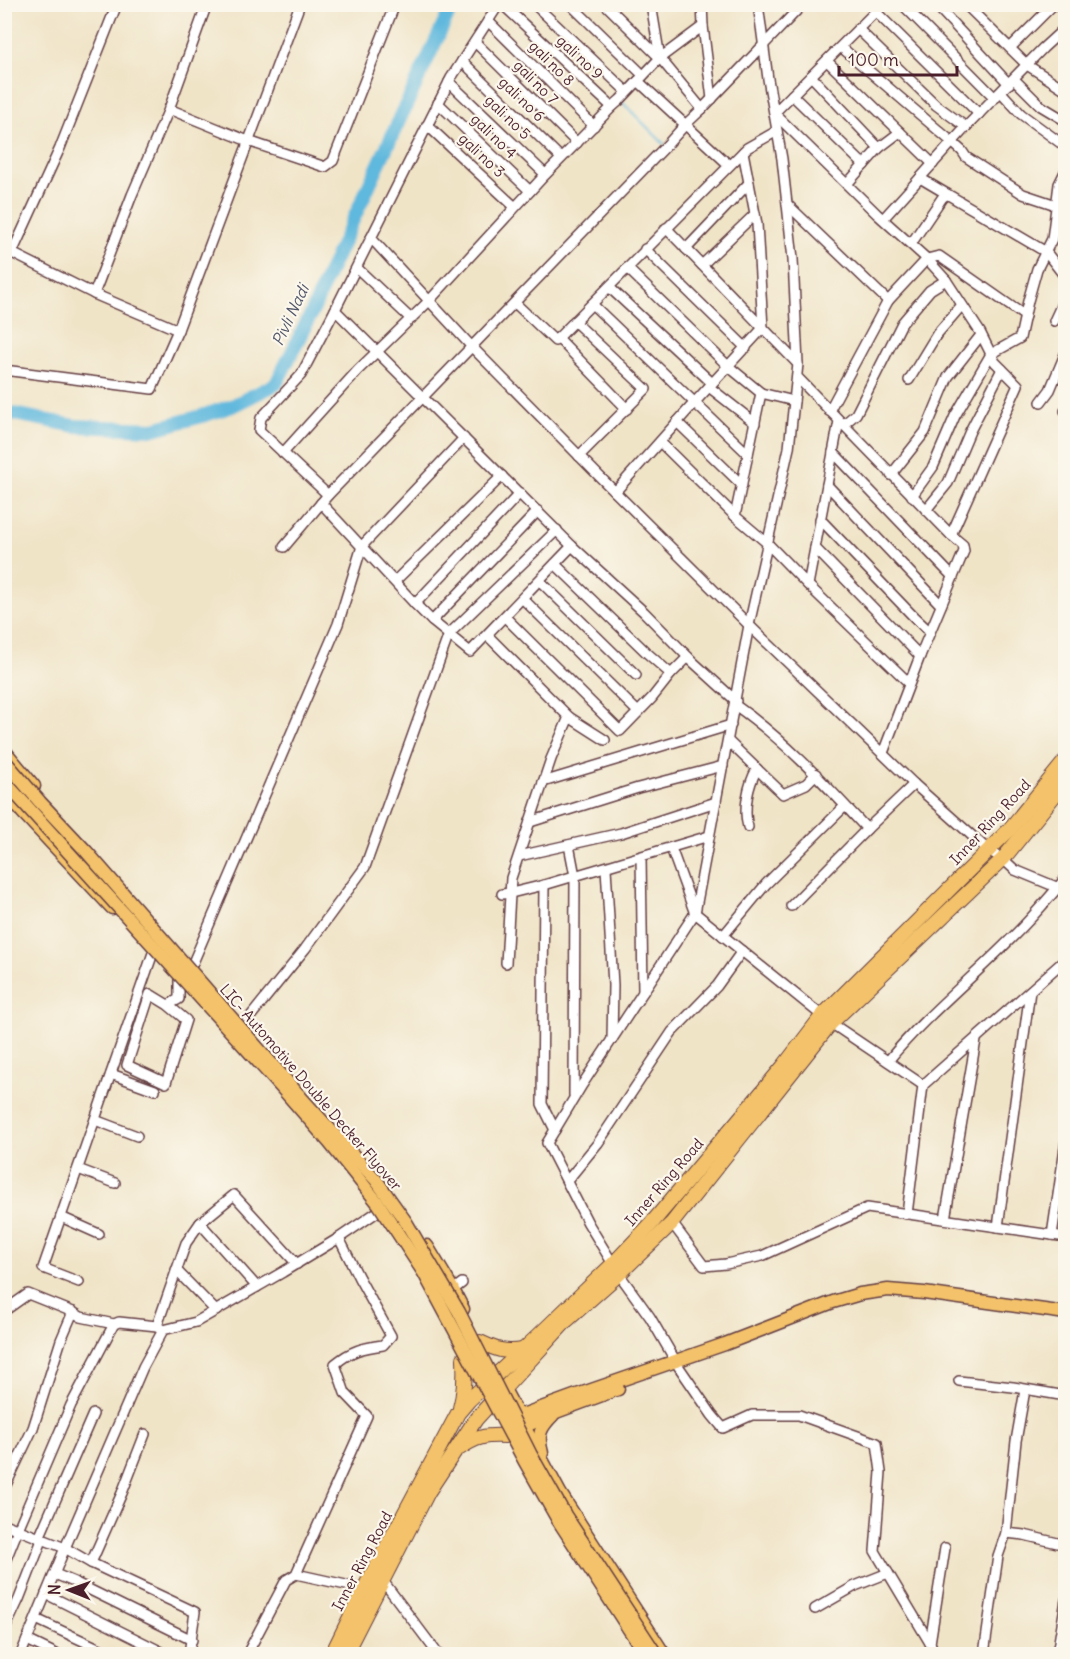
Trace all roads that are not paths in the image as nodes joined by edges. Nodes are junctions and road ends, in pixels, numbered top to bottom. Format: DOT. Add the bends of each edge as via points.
graph roads {
  1 [pos="117,4"];
  2 [pos="207,4"];
  3 [pos="300,4"];
  4 [pos="395,4"];
  5 [pos="500,4"];
  6 [pos="534,4"];
  7 [pos="570,4"];
  8 [pos="604,4"];
  9 [pos="651,4"];
  10 [pos="702,4"];
  11 [pos="758,4"];
  12 [pos="803,4"];
  13 [pos="883,4"];
  14 [pos="902,4"];
  15 [pos="935,4"];
  16 [pos="965,4"];
  17 [pos="1054,4"];
  18 [pos="876,12"];
  19 [pos="488,21"];
  20 [pos="703,26"];
  21 [pos="1065,27"];
  22 [pos="858,29"];
  23 [pos="475,42"];
  24 [pos="764,45"];
  25 [pos="841,47"];
  26 [pos="1010,48"];
  27 [pos="660,58"];
  28 [pos="827,61"];
  29 [pos="462,62"];
  30 [pos="1027,65"];
  31 [pos="811,76"];
  32 [pos="641,78"];
  33 [pos="1011,81"];
  34 [pos="449,82"];
  35 [pos="1065,90"];
  36 [pos="627,92"];
  37 [pos="792,94"];
  38 [pos="998,95"];
  39 [pos="712,99"];
  40 [pos="438,103"];
  41 [pos="612,107"];
  42 [pos="169,109"];
  43 [pos="702,109"];
  44 [pos="774,113"];
  45 [pos="979,114"];
  46 [pos="1065,121"];
  47 [pos="685,124"];
  48 [pos="428,125"];
  49 [pos="594,126"];
  50 [pos="966,127"];
  51 [pos="777,131"];
  52 [pos="900,132"];
  53 [pos="248,141"];
  54 [pos="952,142"];
  55 [pos="577,143"];
  56 [pos="1065,147"];
  57 [pos="879,148"];
  58 [pos="742,152"];
  59 [pos="561,158"];
  60 [pos="933,164"];
  61 [pos="729,165"];
  62 [pos="864,165"];
  63 [pos="1065,170"];
  64 [pos="545,174"];
  65 [pos="920,178"];
  66 [pos="749,183"];
  67 [pos="847,184"];
  68 [pos="530,191"];
  69 [pos="947,194"];
  70 [pos="787,204"];
  71 [pos="1056,206"];
  72 [pos="515,207"];
  73 [pos="755,214"];
  74 [pos="883,219"];
  75 [pos="666,228"];
  76 [pos="371,238"];
  77 [pos="910,244"];
  78 [pos="645,249"];
  79 [pos="686,249"];
  80 [pos="8,251"];
  81 [pos="1046,252"];
  82 [pos="927,259"];
  83 [pos="702,265"];
  84 [pos="357,268"];
  85 [pos="627,268"];
  86 [pos="1065,278"];
  87 [pos="946,280"];
  88 [pos="609,286"];
  89 [pos="94,294"];
  90 [pos="1065,295"];
  91 [pos="429,301"];
  92 [pos="888,301"];
  93 [pos="515,303"];
  94 [pos="592,304"];
  95 [pos="962,305"];
  96 [pos="336,310"];
  97 [pos="1025,316"];
  98 [pos="411,319"];
  99 [pos="574,321"];
  100 [pos="1054,321"];
  101 [pos="763,328"];
  102 [pos="178,330"];
  103 [pos="981,335"];
  104 [pos="558,338"];
  105 [pos="472,347"];
  106 [pos="746,348"];
  107 [pos="377,351"];
  108 [pos="1065,352"];
  109 [pos="991,354"];
  110 [pos="798,364"];
  111 [pos="728,366"];
  112 [pos="1002,369"];
  113 [pos="4,370"];
  114 [pos="797,377"];
  115 [pos="909,380"];
  116 [pos="710,385"];
  117 [pos="761,393"];
  118 [pos="423,398"];
  119 [pos="794,401"];
  120 [pos="695,402"];
  121 [pos="1041,402"];
  122 [pos="627,409"];
  123 [pos="829,411"];
  124 [pos="677,422"];
  125 [pos="755,423"];
  126 [pos="841,423"];
  127 [pos="464,438"];
  128 [pos="660,442"];
  129 [pos="833,452"];
  130 [pos="284,453"];
  131 [pos="748,454"];
  132 [pos="579,456"];
  133 [pos="891,475"];
  134 [pos="502,476"];
  135 [pos="742,485"];
  136 [pos="827,485"];
  137 [pos="615,492"];
  138 [pos="520,493"];
  139 [pos="912,496"];
  140 [pos="323,501"];
  141 [pos="926,510"];
  142 [pos="538,511"];
  143 [pos="735,516"];
  144 [pos="820,519"];
  145 [pos="557,530"];
  146 [pos="951,535"];
  147 [pos="767,543"];
  148 [pos="362,546"];
  149 [pos="572,546"];
  150 [pos="284,547"];
  151 [pos="815,549"];
  152 [pos="555,564"];
  153 [pos="953,577"];
  154 [pos="395,581"];
  155 [pos="540,581"];
  156 [pos="808,585"];
  157 [pos="523,599"];
  158 [pos="415,604"];
  159 [pos="941,605"];
  160 [pos="506,617"];
  161 [pos="432,621"];
  162 [pos="749,625"];
  163 [pos="930,632"];
  164 [pos="449,634"];
  165 [pos="487,635"];
  166 [pos="920,656"];
  167 [pos="688,657"];
  168 [pos="671,674"];
  169 [pos="636,675"];
  170 [pos="909,683"];
  171 [pos="736,703"];
  172 [pos="638,712"];
  173 [pos="569,717"];
  174 [pos="731,726"];
  175 [pos="605,740"];
  176 [pos="728,741"];
  177 [pos="4,750"];
  178 [pos="883,753"];
  179 [pos="4,760"];
  180 [pos="1065,760"];
  181 [pos="723,766"];
  182 [pos="757,769"];
  183 [pos="816,774"];
  184 [pos="4,781"];
  185 [pos="1065,781"];
  186 [pos="543,782"];
  187 [pos="914,784"];
  188 [pos="4,791"];
  189 [pos="716,802"];
  190 [pos="845,806"];
  191 [pos="530,822"];
  192 [pos="748,827"];
  193 [pos="867,829"];
  194 [pos="709,836"];
  195 [pos="569,845"];
  196 [pos="671,848"];
  197 [pos="988,850"];
  198 [pos="519,856"];
  199 [pos="641,857"];
  200 [pos="1003,859"];
  201 [pos="606,868"];
  202 [pos="575,876"];
  203 [pos="1065,878"];
  204 [pos="544,885"];
  205 [pos="1061,889"];
  206 [pos="507,894"];
  207 [pos="791,906"];
  208 [pos="695,913"];
  209 [pos="723,936"];
  210 [pos="742,951"];
  211 [pos="153,954"];
  212 [pos="1065,959"];
  213 [pos="506,963"];
  214 [pos="192,964"];
  215 [pos="179,980"];
  216 [pos="1030,991"];
  217 [pos="643,992"];
  218 [pos="168,1005"];
  219 [pos="827,1019"];
  220 [pos="246,1022"];
  221 [pos="612,1040"];
  222 [pos="976,1040"];
  223 [pos="888,1061"];
  224 [pos="111,1074"];
  225 [pos="923,1085"];
  226 [pos="155,1090"];
  227 [pos="574,1097"];
  228 [pos="95,1120"];
  229 [pos="555,1130"];
  230 [pos="136,1136"];
  231 [pos="1065,1141"];
  232 [pos="78,1169"];
  233 [pos="1063,1177"];
  234 [pos="567,1181"];
  235 [pos="115,1183"];
  236 [pos="380,1210"];
  237 [pos="907,1214"];
  238 [pos="61,1218"];
  239 [pos="945,1219"];
  240 [pos="672,1222"];
  241 [pos="200,1223"];
  242 [pos="998,1227"];
  243 [pos="99,1234"];
  244 [pos="1052,1234"];
  245 [pos="1065,1236"];
  246 [pos="339,1238"];
  247 [pos="297,1264"];
  248 [pos="616,1269"];
  249 [pos="176,1270"];
  250 [pos="79,1282"];
  251 [pos="257,1287"];
  252 [pos="4,1311"];
  253 [pos="216,1311"];
  254 [pos="74,1312"];
  255 [pos="1065,1313"];
  256 [pos="1065,1320"];
  257 [pos="114,1324"];
  258 [pos="160,1328"];
  259 [pos="480,1342"];
  260 [pos="523,1350"];
  261 [pos="464,1358"];
  262 [pos="677,1364"];
  263 [pos="497,1375"];
  264 [pos="959,1381"];
  265 [pos="481,1389"];
  266 [pos="1025,1390"];
  267 [pos="1065,1396"];
  268 [pos="500,1397"];
  269 [pos="553,1408"];
  270 [pos="458,1413"];
  271 [pos="93,1414"];
  272 [pos="521,1421"];
  273 [pos="502,1431"];
  274 [pos="145,1434"];
  275 [pos="449,1458"];
  276 [pos="545,1464"];
  277 [pos="4,1489"];
  278 [pos="4,1524"];
  279 [pos="18,1529"];
  280 [pos="1006,1533"];
  281 [pos="41,1539"];
  282 [pos="1065,1545"];
  283 [pos="65,1548"];
  284 [pos="945,1548"];
  285 [pos="92,1563"];
  286 [pos="4,1564"];
  287 [pos="888,1573"];
  288 [pos="55,1574"];
  289 [pos="296,1574"];
  290 [pos="379,1576"];
  291 [pos="364,1589"];
  292 [pos="46,1594"];
  293 [pos="1065,1600"];
  294 [pos="815,1609"];
  295 [pos="36,1619"];
  296 [pos="4,1631"];
  297 [pos="192,1640"];
  298 [pos="27,1641"];
  299 [pos="430,1643"];
  300 [pos="930,1643"];
  301 [pos="21,1654"];
  302 [pos="56,1654"];
  303 [pos="111,1654"];
  304 [pos="166,1654"];
  305 [pos="189,1654"];
  306 [pos="247,1654"];
  307 [pos="332,1654"];
  308 [pos="345,1654"];
  309 [pos="426,1654"];
  310 [pos="438,1654"];
  311 [pos="639,1654"];
  312 [pos="645,1654"];
  313 [pos="656,1654"];
  314 [pos="664,1654"];
  315 [pos="935,1654"];
  316 [pos="984,1654"];
  317 [pos="1057,1654"];
  1 -- 80 [label="street" via="60,148"];
  2 -- 42 [label="street"];
  3 -- 53 [label="street"];
  4 -- 53 [label="street" via="333,161 325,167"];
  5 -- 19 [label="street"];
  5 -- 41 [label="street, gali no 9"];
  6 -- 36 [label="street"];
  7 -- 32 [label="street"];
  8 -- 27 [label="street"];
  9 -- 27 [label="street"];
  10 -- 20 [label="street"];
  11 -- 24 [label="street"];
  12 -- 24 [label="street"];
  13 -- 18 [label="street"];
  14 -- 38 [label="street"];
  15 -- 33 [label="street"];
  16 -- 26 [label="street"];
  17 -- 26 [label="street"];
  18 -- 22 [label="street"];
  18 -- 45 [label="street"];
  19 -- 23 [label="street"];
  19 -- 49 [label="street, gali no 8"];
  20 -- 27 [label="street"];
  20 -- 39 [label="street"];
  21 -- 30 [label="street"];
  22 -- 25 [label="street"];
  22 -- 50 [label="street" via="936,105"];
  23 -- 29 [label="street"];
  23 -- 55 [label="street, gali no 7"];
  24 -- 39 [label="street"];
  24 -- 44 [label="street"];
  25 -- 28 [label="street"];
  25 -- 54 [label="street"];
  26 -- 30 [label="street"];
  27 -- 32 [label="street"];
  27 -- 43 [label="street"];
  28 -- 31 [label="street"];
  28 -- 52 [label="street"];
  29 -- 34 [label="street"];
  29 -- 59 [label="street, gali no 6"];
  30 -- 33 [label="street"];
  30 -- 35 [label="street"];
  31 -- 37 [label="street"];
  31 -- 57 [label="street"];
  32 -- 36 [label="street"];
  32 -- 47 [label="street"];
  33 -- 38 [label="street"];
  33 -- 46 [label="street"];
  34 -- 40 [label="street"];
  34 -- 64 [label="street, gali no 5"];
  36 -- 41 [label="street"];
  37 -- 44 [label="street"];
  37 -- 62 [label="street"];
  38 -- 45 [label="street"];
  38 -- 56 [label="street"];
  39 -- 43 [label="street"];
  40 -- 48 [label="street"];
  40 -- 68 [label="street, gali no 4"];
  41 -- 49 [label="street"];
  42 -- 53 [label="street"];
  42 -- 89 [label="street"];
  43 -- 47 [label="street"];
  44 -- 51 [label="street"];
  44 -- 67 [label="street"];
  45 -- 50 [label="street"];
  47 -- 61 [label="street"];
  47 -- 93 [label="street"];
  48 -- 72 [label="street, gali no 3"];
  48 -- 76 [label="street"];
  49 -- 55 [label="street"];
  50 -- 54 [label="street"];
  51 -- 58 [label="street"];
  51 -- 70 [label="street"];
  52 -- 57 [label="street"];
  52 -- 60 [label="street"];
  53 -- 102 [label="street"];
  54 -- 60 [label="street"];
  54 -- 71 [label="street" via="966,157 1023,194"];
  55 -- 59 [label="street"];
  57 -- 62 [label="street"];
  58 -- 61 [label="street"];
  58 -- 66 [label="street"];
  59 -- 64 [label="street"];
  60 -- 65 [label="street"];
  61 -- 75 [label="street"];
  62 -- 67 [label="street"];
  63 -- 71 [label="street"];
  64 -- 68 [label="street"];
  65 -- 69 [label="street"];
  65 -- 74 [label="street"];
  66 -- 73 [label="street"];
  66 -- 79 [label="street"];
  67 -- 74 [label="street"];
  68 -- 72 [label="street"];
  69 -- 77 [label="street"];
  69 -- 81 [label="street"];
  70 -- 92 [label="street"];
  70 -- 110 [label="street"];
  71 -- 81 [label="street" via="1052,239"];
  72 -- 91 [label="street"];
  73 -- 83 [label="street"];
  73 -- 101 [label="street"];
  74 -- 77 [label="street"];
  75 -- 78 [label="street"];
  75 -- 79 [label="street"];
  76 -- 84 [label="street"];
  76 -- 91 [label="street"];
  77 -- 82 [label="street"];
  78 -- 85 [label="street"];
  78 -- 106 [label="street"];
  79 -- 83 [label="street"];
  80 -- 89 [label="street"];
  81 -- 86 [label="street"];
  81 -- 97 [label="street" via="1037,269"];
  82 -- 87 [label="street"];
  82 -- 92 [label="street"];
  82 -- 97 [label="street" via="939,256"];
  83 -- 101 [label="street"];
  84 -- 96 [label="street"];
  84 -- 98 [label="street"];
  85 -- 88 [label="street"];
  85 -- 111 [label="street"];
  87 -- 95 [label="street"];
  87 -- 126 [label="street" via="930,290 902,323 856,414"];
  88 -- 94 [label="street"];
  88 -- 116 [label="street"];
  89 -- 102 [label="street"];
  90 -- 100 [label="street"];
  91 -- 98 [label="street"];
  91 -- 105 [label="street"];
  92 -- 123 [label="street"];
  93 -- 104 [label="street" via="555,341"];
  93 -- 105 [label="street"];
  94 -- 99 [label="street"];
  94 -- 120 [label="street"];
  95 -- 103 [label="street"];
  95 -- 115 [label="street" via="937,334"];
  96 -- 107 [label="street"];
  96 -- 130 [label="street" via="301,375 261,418 259,430"];
  97 -- 109 [label="street" via="1020,338"];
  98 -- 107 [label="street"];
  99 -- 104 [label="street"];
  99 -- 122 [label="street" via="646,389"];
  101 -- 106 [label="street"];
  101 -- 110 [label="street"];
  102 -- 113 [label="street" via="152,389"];
  103 -- 109 [label="street"];
  103 -- 133 [label="street" via="948,377 925,432"];
  104 -- 122 [label="street"];
  105 -- 118 [label="street"];
  105 -- 132 [label="street"];
  106 -- 111 [label="street"];
  107 -- 118 [label="street"];
  107 -- 130 [label="street"];
  108 -- 121 [label="street"];
  109 -- 112 [label="street"];
  109 -- 139 [label="street" via="955,416 933,467"];
  110 -- 114 [label="street"];
  111 -- 116 [label="street"];
  111 -- 117 [label="street"];
  112 -- 141 [label="street" via="948,483"];
  112 -- 146 [label="street" via="1018,385"];
  114 -- 119 [label="street"];
  114 -- 123 [label="street"];
  116 -- 120 [label="street"];
  116 -- 125 [label="street"];
  117 -- 119 [label="street"];
  117 -- 125 [label="street"];
  118 -- 127 [label="street"];
  118 -- 140 [label="street"];
  119 -- 147 [label="street" via="789,448"];
  120 -- 124 [label="street"];
  120 -- 131 [label="street"];
  122 -- 132 [label="street"];
  123 -- 126 [label="street"];
  124 -- 128 [label="street"];
  124 -- 135 [label="street"];
  125 -- 131 [label="street"];
  126 -- 129 [label="street"];
  126 -- 133 [label="street"];
  127 -- 134 [label="street"];
  127 -- 148 [label="street"];
  128 -- 137 [label="street"];
  128 -- 143 [label="street"];
  129 -- 136 [label="street"];
  129 -- 153 [label="street"];
  130 -- 140 [label="street"];
  131 -- 135 [label="street"];
  132 -- 137 [label="street"];
  133 -- 139 [label="street"];
  134 -- 138 [label="street"];
  134 -- 154 [label="street"];
  135 -- 143 [label="street"];
  136 -- 144 [label="street"];
  136 -- 159 [label="street"];
  137 -- 162 [label="street"];
  138 -- 142 [label="street"];
  138 -- 158 [label="street"];
  139 -- 141 [label="street"];
  140 -- 148 [label="street"];
  140 -- 150 [label="street"];
  141 -- 146 [label="street"];
  142 -- 145 [label="street"];
  142 -- 161 [label="street"];
  143 -- 147 [label="street"];
  144 -- 151 [label="street"];
  144 -- 163 [label="street"];
  145 -- 149 [label="street"];
  145 -- 164 [label="street"];
  146 -- 153 [label="street" via="963,545 964,551"];
  147 -- 156 [label="street"];
  147 -- 162 [label="street"];
  148 -- 154 [label="street"];
  148 -- 214 [label="street" via="338,624"];
  149 -- 152 [label="street"];
  149 -- 167 [label="street"];
  151 -- 156 [label="street"];
  151 -- 166 [label="street"];
  152 -- 155 [label="street"];
  152 -- 168 [label="street"];
  153 -- 159 [label="street"];
  154 -- 158 [label="street"];
  155 -- 157 [label="street"];
  155 -- 169 [label="street"];
  156 -- 170 [label="street"];
  157 -- 160 [label="street"];
  157 -- 172 [label="street"];
  158 -- 161 [label="street"];
  159 -- 163 [label="street"];
  160 -- 165 [label="street"];
  160 -- 172 [label="street" via="620,731"];
  161 -- 164 [label="street"];
  162 -- 171 [label="street"];
  162 -- 178 [label="street"];
  163 -- 166 [label="street"];
  164 -- 165 [label="street" via="470,652"];
  164 -- 220 [label="street" via="365,867"];
  165 -- 173 [label="street"];
  166 -- 170 [label="street"];
  167 -- 168 [label="street"];
  167 -- 171 [label="street"];
  168 -- 172 [label="street"];
  170 -- 178 [label="street"];
  171 -- 174 [label="street"];
  171 -- 183 [label="street"];
  173 -- 175 [label="street"];
  173 -- 186 [label="street"];
  174 -- 176 [label="street"];
  174 -- 186 [label="street"];
  176 -- 181 [label="street"];
  176 -- 182 [label="street"];
  177 -- 214 [label="main road"];
  178 -- 187 [label="street"];
  179 -- 313 [label="main road, LIC- Automotive Double Decker Flyover, bridge" via="376,1180 406,1222 459,1312 565,1515"];
  180 -- 197 [label="highway, Inner Ring Road"];
  181 -- 189 [label="street"];
  181 -- 191 [label="street"];
  182 -- 183 [label="street" via="783,794 806,784"];
  182 -- 192 [label="street" via="751,780 745,816"];
  183 -- 190 [label="street"];
  184 -- 312 [label="main road, LIC- Automotive Double Decker Flyover, bridge" via="330,1142 378,1203 424,1272 558,1520"];
  185 -- 200 [label="highway, Inner Ring Road"];
  186 -- 191 [label="street"];
  187 -- 193 [label="street"];
  187 -- 197 [label="street"];
  188 -- 211 [label="main road"];
  189 -- 194 [label="street"];
  189 -- 195 [label="street" via="621,833"];
  190 -- 193 [label="street"];
  190 -- 209 [label="street" via="766,884"];
  191 -- 198 [label="street"];
  193 -- 207 [label="street"];
  194 -- 196 [label="street"];
  194 -- 208 [label="street"];
  195 -- 198 [label="street"];
  195 -- 202 [label="street"];
  196 -- 199 [label="street"];
  196 -- 208 [label="street"];
  197 -- 200 [label="street"];
  197 -- 219 [label="highway, Inner Ring Road"];
  198 -- 206 [label="street"];
  199 -- 201 [label="street"];
  199 -- 217 [label="street"];
  200 -- 205 [label="street" via="1015,870"];
  200 -- 219 [label="highway, Inner Ring Road"];
  201 -- 202 [label="street"];
  201 -- 221 [label="street"];
  202 -- 204 [label="street"];
  202 -- 227 [label="street"];
  203 -- 205 [label="street"];
  204 -- 206 [label="street"];
  204 -- 229 [label="street" via="542,1104"];
  205 -- 223 [label="street"];
  206 -- 213 [label="street"];
  208 -- 209 [label="street"];
  208 -- 217 [label="street"];
  209 -- 210 [label="street"];
  210 -- 219 [label="street"];
  210 -- 234 [label="street" via="717,986 672,1032 598,1143"];
  211 -- 215 [label="main road"];
  211 -- 224 [label="street"];
  212 -- 216 [label="street"];
  214 -- 215 [label="street"];
  214 -- 259 [label="main road" via="386,1189 458,1286"];
  215 -- 218 [label="street" via="179,999"];
  215 -- 236 [label="main road"];
  216 -- 222 [label="street"];
  216 -- 242 [label="street"];
  217 -- 221 [label="street"];
  218 -- 218 [label="street" via="150,994 128,1065 166,1083 186,1020"];
  219 -- 223 [label="street"];
  219 -- 240 [label="highway, Inner Ring Road"];
  219 -- 248 [label="highway, Inner Ring Road"];
  221 -- 227 [label="street"];
  222 -- 225 [label="street"];
  222 -- 239 [label="street"];
  223 -- 225 [label="street"];
  224 -- 226 [label="street"];
  224 -- 228 [label="street"];
  225 -- 237 [label="street"];
  227 -- 229 [label="street"];
  228 -- 230 [label="street"];
  228 -- 232 [label="street"];
  229 -- 234 [label="street" via="547,1143"];
  231 -- 233 [label="street"];
  232 -- 235 [label="street"];
  232 -- 238 [label="street"];
  233 -- 244 [label="street"];
  234 -- 248 [label="street"];
  236 -- 246 [label="street"];
  236 -- 261 [label="main road" via="414,1262"];
  237 -- 239 [label="street"];
  237 -- 240 [label="street" via="867,1208 762,1256 704,1266"];
  238 -- 243 [label="street"];
  238 -- 250 [label="street" via="42,1268"];
  239 -- 242 [label="street"];
  240 -- 248 [label="highway, Inner Ring Road"];
  241 -- 247 [label="street" via="234,1195"];
  241 -- 249 [label="street" via="186,1243"];
  241 -- 251 [label="street"];
  242 -- 244 [label="street"];
  244 -- 245 [label="street"];
  246 -- 247 [label="street"];
  246 -- 289 [label="street" via="391,1336 382,1345 348,1354 335,1364 345,1393 367,1416"];
  247 -- 251 [label="street"];
  248 -- 260 [label="highway, Inner Ring Road"];
  248 -- 262 [label="street"];
  248 -- 268 [label="highway, Inner Ring Road"];
  249 -- 253 [label="street"];
  249 -- 258 [label="street"];
  251 -- 253 [label="street"];
  252 -- 254 [label="street" via="28,1294"];
  253 -- 258 [label="street" via="196,1322"];
  254 -- 257 [label="street"];
  254 -- 277 [label="street" via="60,1340 33,1428"];
  255 -- 262 [label="main road" via="888,1290 833,1302"];
  256 -- 262 [label="main road" via="882,1296 854,1300"];
  257 -- 258 [label="street"];
  257 -- 279 [label="street" via="71,1405"];
  258 -- 283 [label="street"];
  259 -- 260 [label="highway" via="496,1350"];
  259 -- 263 [label="main road"];
  260 -- 263 [label="highway, Inner Ring Road"];
  261 -- 265 [label="main road"];
  261 -- 270 [label="highway" via="464,1395"];
  262 -- 269 [label="main road"];
  262 -- 287 [label="street" via="723,1428 752,1414 799,1414 876,1443 881,1472 875,1551"];
  263 -- 265 [label="highway, Inner Ring Road"];
  263 -- 268 [label="main road"];
  264 -- 266 [label="street"];
  265 -- 268 [label="main road"];
  265 -- 270 [label="highway, Inner Ring Road"];
  266 -- 267 [label="street"];
  266 -- 280 [label="street"];
  268 -- 269 [label="main road" via="524,1408"];
  268 -- 270 [label="highway" via="473,1404"];
  268 -- 272 [label="highway"];
  268 -- 272 [label="main road"];
  268 -- 273 [label="main road"];
  268 -- 275 [label="highway, Inner Ring Road"];
  269 -- 272 [label="main road"];
  269 -- 276 [label="main road" via="540,1432"];
  270 -- 290 [label="highway, Inner Ring Road"];
  271 -- 281 [label="street"];
  272 -- 273 [label="main road"];
  272 -- 276 [label="main road"];
  273 -- 275 [label="highway" via="470,1440"];
  273 -- 311 [label="main road" via="544,1507"];
  274 -- 285 [label="street"];
  275 -- 290 [label="highway, Inner Ring Road"];
  276 -- 314 [label="main road"];
  278 -- 279 [label="street"];
  279 -- 281 [label="street"];
  279 -- 286 [label="street"];
  280 -- 282 [label="street"];
  280 -- 316 [label="street" via="998,1556"];
  281 -- 283 [label="street"];
  281 -- 296 [label="street"];
  283 -- 285 [label="street"];
  283 -- 288 [label="street"];
  284 -- 300 [label="street"];
  285 -- 297 [label="street" via="195,1612"];
  287 -- 294 [label="street"];
  287 -- 300 [label="street"];
  288 -- 292 [label="street"];
  288 -- 297 [label="street"];
  289 -- 291 [label="street"];
  289 -- 306 [label="street" via="286,1580"];
  290 -- 291 [label="highway, Inner Ring Road"];
  290 -- 299 [label="street"];
  290 -- 308 [label="highway, Inner Ring Road"];
  291 -- 307 [label="highway, Inner Ring Road"];
  292 -- 295 [label="street"];
  292 -- 304 [label="street"];
  293 -- 317 [label="street"];
  295 -- 298 [label="street"];
  295 -- 303 [label="street"];
  297 -- 305 [label="street"];
  298 -- 301 [label="street"];
  298 -- 302 [label="street"];
  299 -- 309 [label="street"];
  299 -- 310 [label="street"];
  300 -- 315 [label="street"];
}
